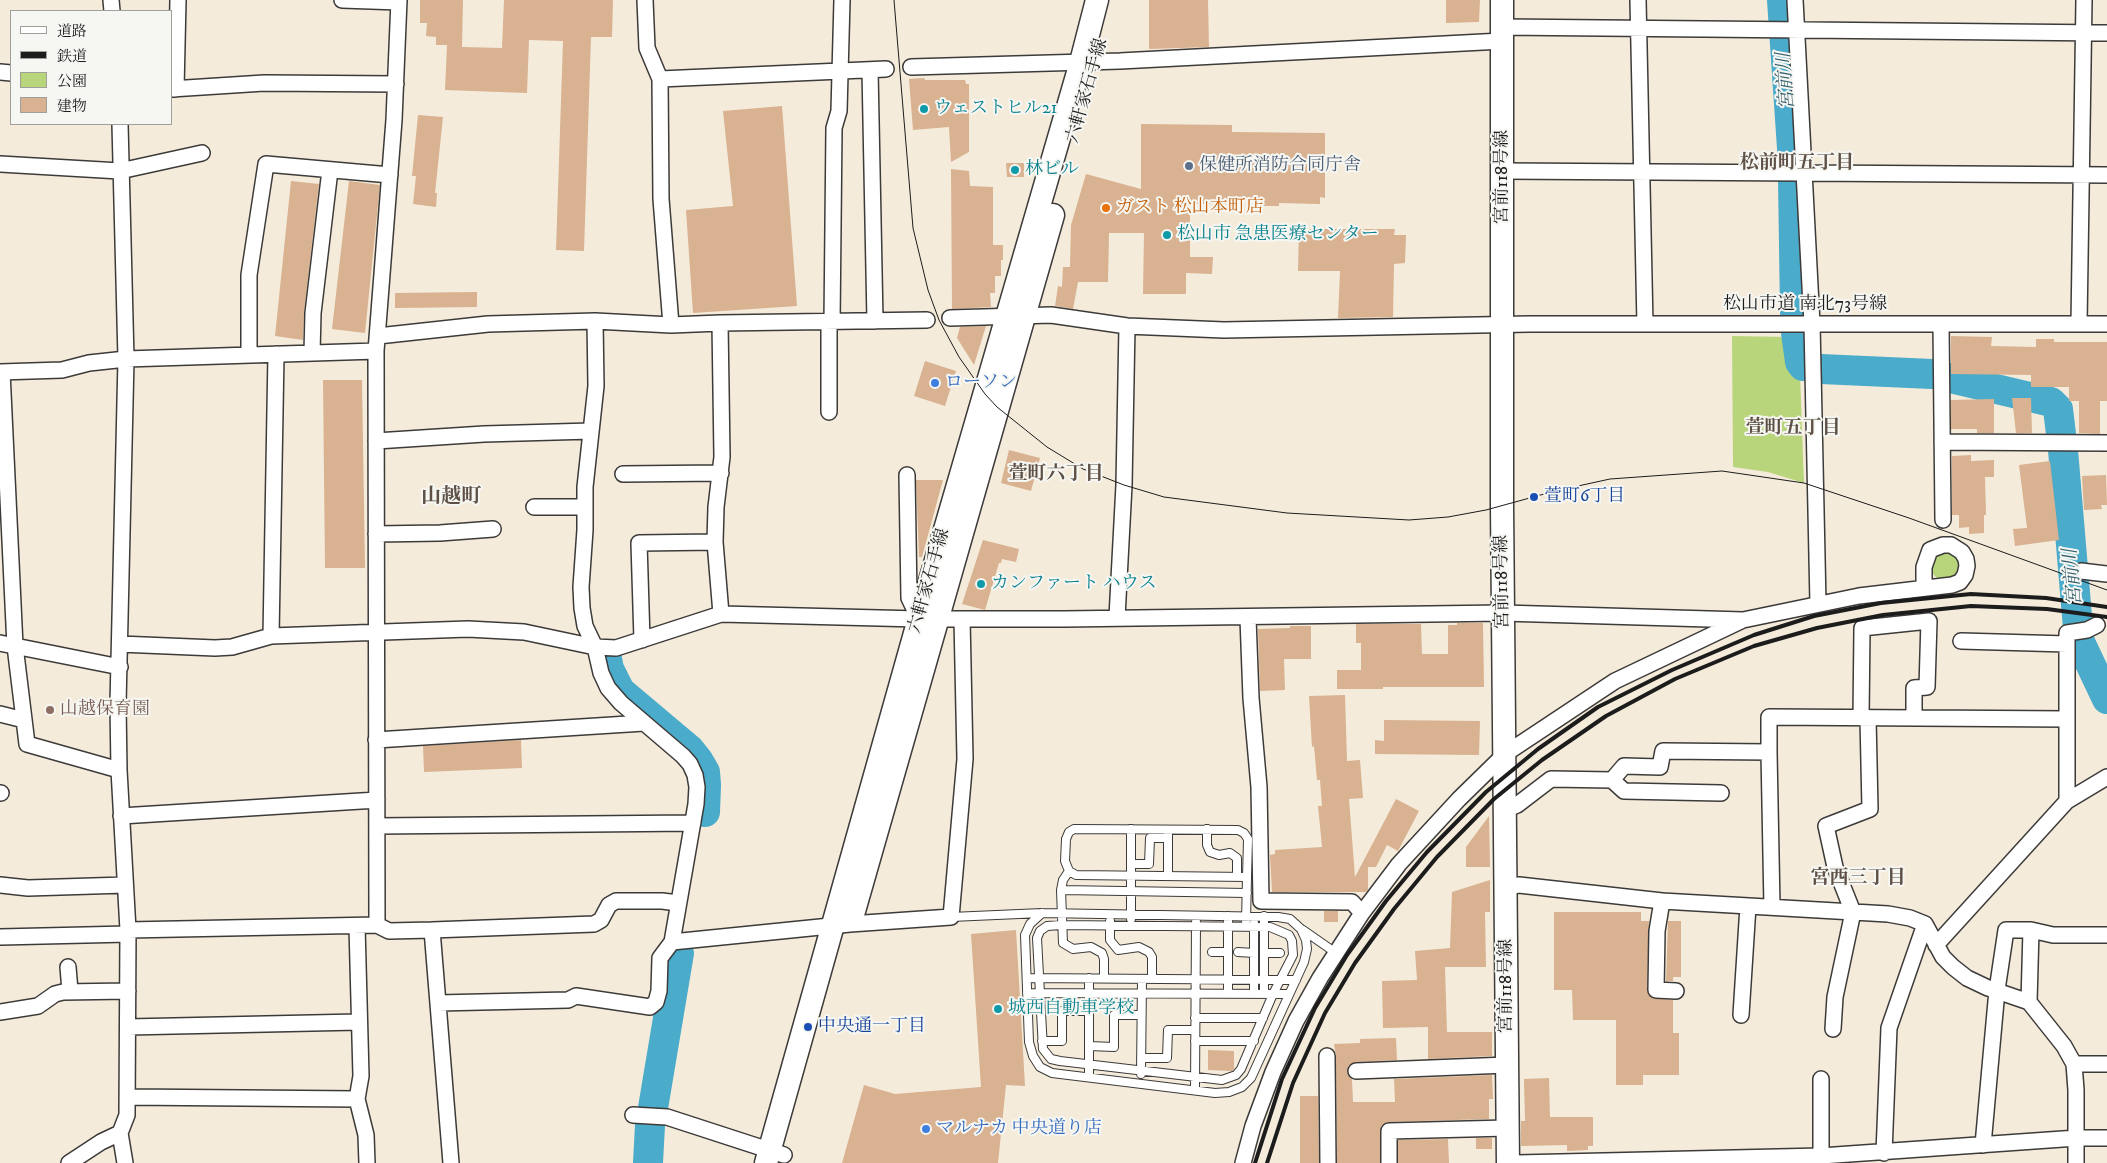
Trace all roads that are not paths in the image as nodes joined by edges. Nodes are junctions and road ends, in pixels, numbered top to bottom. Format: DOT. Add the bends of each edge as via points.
graph roads {
  1 [pos="178,0"];
  2 [pos="342,0"];
  3 [pos="645,0"];
  4 [pos="842,0"];
  5 [pos="1097,0"];
  6 [pos="1113,0"];
  7 [pos="1502,0"];
  8 [pos="1638,0"];
  9 [pos="1796,0"];
  10 [pos="2084,0"];
  11 [pos="399,1"];
  12 [pos="1638,28"];
  13 [pos="1797,29"];
  14 [pos="2083,33"];
  15 [pos="2107,33"];
  16 [pos="1502,34"];
  17 [pos="1089,62"];
  18 [pos="911,67"];
  19 [pos="886,69"];
  20 [pos="870,70"];
  21 [pos="840,72"];
  22 [pos="660,80"];
  23 [pos="396,84"];
  24 [pos="173,89"];
  25 [pos="120,125"];
  26 [pos="202,153"];
  27 [pos="0,164"];
  28 [pos="330,170"];
  29 [pos="120,171"];
  30 [pos="1503,171"];
  31 [pos="1643,172"];
  32 [pos="1805,173"];
  33 [pos="390,175"];
  34 [pos="2081,175"];
  35 [pos="2107,175"];
  36 [pos="1016,315"];
  37 [pos="950,318"];
  38 [pos="927,320"];
  39 [pos="595,321"];
  40 [pos="875,321"];
  41 [pos="720,323"];
  42 [pos="830,323"];
  43 [pos="1645,324"];
  44 [pos="1812,324"];
  45 [pos="1941,324"];
  46 [pos="2078,324"];
  47 [pos="2107,324"];
  48 [pos="671,325"];
  49 [pos="1503,325"];
  50 [pos="1127,326"];
  51 [pos="377,343"];
  52 [pos="312,353"];
  53 [pos="276,354"];
  54 [pos="250,355"];
  55 [pos="126,359"];
  56 [pos="1,372"];
  57 [pos="829,412"];
  58 [pos="591,431"];
  59 [pos="376,441"];
  60 [pos="1942,442"];
  61 [pos="2107,443"];
  62 [pos="721,473"];
  63 [pos="623,474"];
  64 [pos="907,475"];
  65 [pos="534,507"];
  66 [pos="585,507"];
  67 [pos="1942,520"];
  68 [pos="493,529"];
  69 [pos="376,534"];
  70 [pos="715,542"];
  71 [pos="2081,571"];
  72 [pos="2107,574"];
  73 [pos="1924,587"];
  74 [pos="1818,604"];
  75 [pos="1503,613"];
  76 [pos="721,614"];
  77 [pos="1117,617"];
  78 [pos="1248,618"];
  79 [pos="929,619"];
  80 [pos="962,619"];
  81 [pos="1743,620"];
  82 [pos="2092,628"];
  83 [pos="376,631"];
  84 [pos="272,636"];
  85 [pos="2067,638"];
  86 [pos="642,640"];
  87 [pos="1961,641"];
  88 [pos="0,644"];
  89 [pos="120,644"];
  90 [pos="15,646"];
  91 [pos="595,647"];
  92 [pos="120,667"];
  93 [pos="0,714"];
  94 [pos="1864,718"];
  95 [pos="1914,718"];
  96 [pos="2067,719"];
  97 [pos="24,720"];
  98 [pos="644,723"];
  99 [pos="376,740"];
  100 [pos="1769,752"];
  101 [pos="1504,754"];
  102 [pos="119,770"];
  103 [pos="2107,777"];
  104 [pos="1612,780"];
  105 [pos="1722,794"];
  106 [pos="377,800"];
  107 [pos="2067,801"];
  108 [pos="1505,810"];
  109 [pos="121,816"];
  110 [pos="692,823"];
  111 [pos="377,826"];
  112 [pos="1131,828"];
  113 [pos="1168,829"];
  114 [pos="1207,829"];
  115 [pos="1168,838"];
  116 [pos="1131,864"];
  117 [pos="1069,871"];
  118 [pos="1131,876"];
  119 [pos="1168,876"];
  120 [pos="1238,877"];
  121 [pos="1247,877"];
  122 [pos="125,885"];
  123 [pos="0,886"];
  124 [pos="1506,887"];
  125 [pos="1062,890"];
  126 [pos="1131,891"];
  127 [pos="1247,893"];
  128 [pos="1662,901"];
  129 [pos="678,903"];
  130 [pos="1748,906"];
  131 [pos="1772,907"];
  132 [pos="1853,912"];
  133 [pos="1042,913"];
  134 [pos="1062,913"];
  135 [pos="1362,913"];
  136 [pos="1110,914"];
  137 [pos="1131,914"];
  138 [pos="1196,915"];
  139 [pos="951,916"];
  140 [pos="1228,916"];
  141 [pos="1250,916"];
  142 [pos="1264,916"];
  143 [pos="1062,924"];
  144 [pos="1925,924"];
  145 [pos="377,925"];
  146 [pos="842,925"];
  147 [pos="358,926"];
  148 [pos="1110,926"];
  149 [pos="1131,926"];
  150 [pos="1196,927"];
  151 [pos="1228,927"];
  152 [pos="1250,927"];
  153 [pos="1264,927"];
  154 [pos="1301,929"];
  155 [pos="432,930"];
  156 [pos="2031,930"];
  157 [pos="128,932"];
  158 [pos="2107,935"];
  159 [pos="0,937"];
  160 [pos="672,942"];
  161 [pos="1936,944"];
  162 [pos="1212,952"];
  163 [pos="1228,952"];
  164 [pos="1238,952"];
  165 [pos="1254,952"];
  166 [pos="1264,952"];
  167 [pos="1336,952"];
  168 [pos="1280,953"];
  169 [pos="68,967"];
  170 [pos="1027,978"];
  171 [pos="1040,978"];
  172 [pos="1089,978"];
  173 [pos="1104,978"];
  174 [pos="1142,979"];
  175 [pos="1152,979"];
  176 [pos="1196,979"];
  177 [pos="1228,980"];
  178 [pos="1254,980"];
  179 [pos="1264,980"];
  180 [pos="1281,980"];
  181 [pos="1296,980"];
  182 [pos="1997,990"];
  183 [pos="70,991"];
  184 [pos="128,991"];
  185 [pos="1676,991"];
  186 [pos="1027,992"];
  187 [pos="1041,993"];
  188 [pos="1089,993"];
  189 [pos="1142,994"];
  190 [pos="1196,994"];
  191 [pos="1228,994"];
  192 [pos="1254,994"];
  193 [pos="1264,994"];
  194 [pos="1273,994"];
  195 [pos="1289,994"];
  196 [pos="2029,1002"];
  197 [pos="438,1003"];
  198 [pos="1089,1011"];
  199 [pos="0,1012"];
  200 [pos="1141,1015"];
  201 [pos="1742,1015"];
  202 [pos="1195,1018"];
  203 [pos="1263,1018"];
  204 [pos="358,1022"];
  205 [pos="128,1027"];
  206 [pos="1833,1028"];
  207 [pos="1195,1030"];
  208 [pos="1042,1041"];
  209 [pos="1195,1041"];
  210 [pos="1254,1041"];
  211 [pos="1089,1046"];
  212 [pos="1327,1056"];
  213 [pos="1141,1058"];
  214 [pos="1089,1064"];
  215 [pos="2074,1064"];
  216 [pos="2107,1064"];
  217 [pos="1507,1066"];
  218 [pos="1141,1071"];
  219 [pos="1356,1071"];
  220 [pos="1195,1077"];
  221 [pos="1089,1078"];
  222 [pos="1821,1079"];
  223 [pos="1141,1084"];
  224 [pos="1195,1090"];
  225 [pos="128,1096"];
  226 [pos="358,1099"];
  227 [pos="633,1115"];
  228 [pos="1507,1128"];
  229 [pos="120,1133"];
  230 [pos="2077,1138"];
  231 [pos="2107,1138"];
  232 [pos="1983,1145"];
  233 [pos="1884,1153"];
  234 [pos="1821,1156"];
  235 [pos="776,1158"];
  236 [pos="1782,1160"];
  237 [pos="69,1163"];
  238 [pos="126,1163"];
  239 [pos="367,1163"];
  240 [pos="451,1163"];
  241 [pos="1244,1163"];
  242 [pos="1328,1163"];
  243 [pos="1390,1163"];
  244 [pos="1508,1163"];
  245 [pos="1516,1163"];
  246 [pos="2076,1163"];
  1 -- 24 [label="street"];
  2 -- 11 [label="street"];
  3 -- 22 [label="street" via="647,48"];
  4 -- 21 [label="street"];
  5 -- 17 [label="main road, 六軒家石手線"];
  6 -- 17 [label="main road, 六軒家石手線"];
  7 -- 16 [label="main road, 宮前118号線"];
  8 -- 12 [label="street"];
  9 -- 13 [label="street"];
  10 -- 14 [label="street"];
  11 -- 23 [label="street"];
  12 -- 13 [label="street"];
  12 -- 16 [label="street"];
  12 -- 31 [label="street"];
  13 -- 14 [label="street"];
  13 -- 32 [label="street"];
  14 -- 15 [label="street"];
  14 -- 34 [label="street"];
  16 -- 17 [label="street"];
  16 -- 30 [label="main road, 宮前118号線"];
  17 -- 18 [label="street"];
  17 -- 36 [label="main road, 六軒家石手線"];
  19 -- 20 [label="street"];
  20 -- 21 [label="street"];
  20 -- 40 [label="street"];
  21 -- 22 [label="street"];
  21 -- 42 [label="street" via="840,111 834,128"];
  22 -- 48 [label="street" via="661,199"];
  23 -- 24 [label="street" via="264,83"];
  23 -- 33 [label="street"];
  25 -- 29 [label="street"];
  26 -- 29 [label="street"];
  27 -- 29 [label="street"];
  28 -- 33 [label="street"];
  28 -- 52 [label="street"];
  28 -- 54 [label="street" via="266,164 250,275"];
  29 -- 55 [label="street"];
  30 -- 31 [label="street"];
  30 -- 49 [label="main road, 宮前118号線"];
  31 -- 32 [label="street"];
  31 -- 43 [label="street"];
  32 -- 34 [label="street"];
  32 -- 44 [label="street"];
  33 -- 51 [label="street"];
  34 -- 35 [label="street"];
  34 -- 46 [label="street"];
  36 -- 37 [label="street, 松山市道 南北73号線"];
  36 -- 50 [label="street, 松山市道 南北73号線" via="1051,315"];
  36 -- 79 [label="main road, 六軒家石手線"];
  38 -- 40 [label="street"];
  39 -- 48 [label="street"];
  39 -- 51 [label="street" via="488,324"];
  39 -- 58 [label="street" via="596,386"];
  40 -- 42 [label="street"];
  41 -- 42 [label="street"];
  41 -- 48 [label="street"];
  41 -- 62 [label="street"];
  42 -- 57 [label="street"];
  43 -- 44 [label="street, 松山市道 南北73号線"];
  43 -- 49 [label="street, 松山市道 南北73号線"];
  44 -- 45 [label="street, 松山市道 南北73号線"];
  44 -- 74 [label="street"];
  45 -- 46 [label="street, 松山市道 南北73号線"];
  45 -- 60 [label="street"];
  46 -- 47 [label="street, 松山市道 南北73号線"];
  49 -- 50 [label="street, 松山市道 南北73号線" via="1224,330"];
  49 -- 75 [label="main road, 宮前118号線"];
  50 -- 77 [label="street"];
  51 -- 52 [label="street"];
  51 -- 59 [label="street"];
  52 -- 53 [label="street"];
  53 -- 54 [label="street"];
  53 -- 84 [label="street"];
  54 -- 55 [label="street"];
  55 -- 56 [label="street" via="62,370"];
  55 -- 89 [label="street"];
  56 -- 90 [label="street"];
  58 -- 59 [label="street"];
  58 -- 66 [label="street" via="584,487"];
  59 -- 69 [label="street"];
  60 -- 61 [label="street"];
  60 -- 67 [label="street"];
  62 -- 63 [label="street"];
  62 -- 70 [label="street"];
  64 -- 79 [label="street" via="909,598"];
  65 -- 66 [label="street"];
  66 -- 91 [label="street" via="582,608 585,626"];
  68 -- 69 [label="street"];
  69 -- 83 [label="street"];
  70 -- 76 [label="street"];
  70 -- 86 [label="street" via="639,543"];
  71 -- 72 [label="street"];
  73 -- 74 [label="street"];
  74 -- 81 [label="street"];
  75 -- 78 [label="street"];
  75 -- 81 [label="street"];
  75 -- 101 [label="main road, 宮前118号線"];
  76 -- 79 [label="street"];
  76 -- 86 [label="street"];
  77 -- 78 [label="street"];
  77 -- 80 [label="street"];
  78 -- 135 [label="street" via="1259,787 1261,901 1352,902"];
  79 -- 80 [label="street"];
  79 -- 146 [label="main road, 六軒家石手線"];
  80 -- 139 [label="street" via="965,759"];
  81 -- 101 [label="street" via="1615,681"];
  82 -- 85 [label="street"];
  83 -- 84 [label="street"];
  83 -- 91 [label="street" via="468,629 524,632"];
  83 -- 99 [label="street"];
  84 -- 89 [label="street" via="232,647 215,648"];
  85 -- 87 [label="street"];
  85 -- 96 [label="street"];
  86 -- 91 [label="street" via="616,648"];
  88 -- 90 [label="street"];
  89 -- 92 [label="street"];
  90 -- 92 [label="street"];
  90 -- 97 [label="street"];
  91 -- 98 [label="street" via="608,688"];
  92 -- 102 [label="street"];
  93 -- 97 [label="street"];
  94 -- 95 [label="street"];
  94 -- 95 [label="street" via="1862,628 1929,621 1927,687 1914,688"];
  94 -- 100 [label="street" via="1769,717"];
  94 -- 132 [label="street" via="1870,809 1826,826 1835,867"];
  95 -- 96 [label="street"];
  96 -- 107 [label="street"];
  97 -- 102 [label="street" via="27,744"];
  98 -- 99 [label="street"];
  98 -- 110 [label="street" via="690,764 697,787"];
  99 -- 106 [label="street"];
  100 -- 104 [label="street" via="1663,751 1660,767 1624,766"];
  100 -- 131 [label="street"];
  101 -- 108 [label="main road, 宮前118号線"];
  101 -- 135 [label="street" via="1411,850"];
  102 -- 109 [label="street"];
  103 -- 107 [label="street"];
  104 -- 105 [label="street" via="1624,791"];
  104 -- 108 [label="street" via="1550,779"];
  106 -- 109 [label="street"];
  106 -- 111 [label="street"];
  107 -- 161 [label="street"];
  108 -- 124 [label="main road, 宮前118号線"];
  109 -- 122 [label="street"];
  110 -- 111 [label="street"];
  110 -- 129 [label="street"];
  111 -- 145 [label="street"];
  112 -- 113 [label="lane"];
  112 -- 116 [label="lane"];
  112 -- 117 [label="lane" via="1074,828 1066,839 1065,862"];
  113 -- 114 [label="lane"];
  113 -- 115 [label="lane"];
  114 -- 120 [label="lane" via="1210,852 1219,855 1230,853 1237,858"];
  114 -- 121 [label="lane" via="1244,833 1248,839"];
  115 -- 116 [label="lane" via="1150,838 1150,864"];
  115 -- 119 [label="lane"];
  116 -- 118 [label="lane"];
  117 -- 118 [label="lane" via="1076,875"];
  117 -- 125 [label="lane"];
  118 -- 119 [label="lane"];
  118 -- 126 [label="lane"];
  119 -- 120 [label="lane"];
  120 -- 121 [label="lane"];
  121 -- 127 [label="lane"];
  122 -- 123 [label="street"];
  122 -- 157 [label="street"];
  124 -- 128 [label="street"];
  124 -- 217 [label="main road, 宮前118号線"];
  125 -- 126 [label="lane"];
  125 -- 134 [label="lane"];
  126 -- 127 [label="lane"];
  126 -- 137 [label="lane"];
  127 -- 141 [label="lane"];
  128 -- 130 [label="street"];
  128 -- 185 [label="street" via="1657,931 1656,990"];
  129 -- 155 [label="street" via="616,901 594,924"];
  129 -- 160 [label="street"];
  130 -- 131 [label="street"];
  130 -- 201 [label="street"];
  131 -- 132 [label="street"];
  132 -- 144 [label="street" via="1910,918"];
  132 -- 206 [label="street" via="1834,997"];
  133 -- 134 [label="lane"];
  133 -- 139 [label="lane"];
  133 -- 170 [label="lane" via="1030,924 1025,935"];
  134 -- 136 [label="lane"];
  134 -- 143 [label="lane"];
  135 -- 167 [label="street"];
  136 -- 137 [label="lane"];
  136 -- 148 [label="lane"];
  137 -- 138 [label="lane"];
  137 -- 149 [label="lane"];
  138 -- 140 [label="lane"];
  138 -- 150 [label="lane"];
  139 -- 146 [label="street"];
  140 -- 141 [label="lane"];
  140 -- 151 [label="lane"];
  141 -- 142 [label="lane"];
  141 -- 152 [label="lane"];
  142 -- 153 [label="lane"];
  142 -- 154 [label="lane" via="1290,919"];
  143 -- 148 [label="lane"];
  143 -- 171 [label="lane" via="1046,926 1037,938"];
  143 -- 173 [label="lane" via="1066,946 1073,950 1091,947 1102,953"];
  144 -- 161 [label="street"];
  144 -- 233 [label="street" via="1889,1028"];
  145 -- 147 [label="street"];
  145 -- 155 [label="street" via="389,931"];
  146 -- 160 [label="street"];
  146 -- 235 [label="main road, 六軒家石手線"];
  147 -- 157 [label="street"];
  147 -- 204 [label="street"];
  148 -- 149 [label="lane"];
  148 -- 175 [label="lane" via="1110,940 1118,950 1139,947 1149,952"];
  149 -- 150 [label="lane"];
  150 -- 151 [label="lane"];
  150 -- 176 [label="lane"];
  151 -- 152 [label="lane"];
  151 -- 163 [label="lane"];
  152 -- 153 [label="lane"];
  152 -- 165 [label="lane"];
  153 -- 166 [label="lane"];
  153 -- 180 [label="lane" via="1280,930 1292,941 1293,955"];
  154 -- 167 [label="lane"];
  154 -- 181 [label="lane" via="1306,949"];
  155 -- 197 [label="street"];
  156 -- 158 [label="street" via="2053,935"];
  156 -- 182 [label="street" via="2006,930"];
  156 -- 196 [label="street"];
  157 -- 159 [label="street"];
  157 -- 184 [label="street"];
  160 -- 197 [label="street" via="660,958 659,991 656,1002 650,1007 576,996 568,1000"];
  161 -- 182 [label="street" via="1942,957 1967,978"];
  162 -- 163 [label="lane"];
  163 -- 177 [label="lane"];
  164 -- 165 [label="lane"];
  165 -- 178 [label="lane"];
  166 -- 168 [label="lane"];
  166 -- 179 [label="lane"];
  167 -- 241 [label="street" via="1296,1022 1273,1072 1253,1126"];
  169 -- 183 [label="street"];
  170 -- 171 [label="lane"];
  170 -- 186 [label="lane"];
  171 -- 172 [label="lane"];
  171 -- 187 [label="lane"];
  172 -- 173 [label="lane"];
  172 -- 188 [label="lane"];
  173 -- 174 [label="lane"];
  174 -- 175 [label="lane"];
  174 -- 189 [label="lane"];
  175 -- 176 [label="lane"];
  176 -- 177 [label="lane"];
  176 -- 190 [label="lane"];
  177 -- 178 [label="lane"];
  177 -- 191 [label="lane"];
  178 -- 179 [label="lane"];
  178 -- 192 [label="lane"];
  179 -- 180 [label="lane"];
  179 -- 193 [label="lane"];
  180 -- 181 [label="lane"];
  180 -- 194 [label="lane"];
  181 -- 195 [label="lane"];
  182 -- 196 [label="street"];
  182 -- 232 [label="street"];
  183 -- 184 [label="street"];
  183 -- 199 [label="street" via="55,994 32,1008"];
  184 -- 205 [label="street"];
  186 -- 187 [label="lane"];
  186 -- 221 [label="lane" via="1029,1042 1040,1067 1052,1073"];
  187 -- 188 [label="lane"];
  187 -- 208 [label="lane"];
  188 -- 189 [label="lane"];
  188 -- 198 [label="lane"];
  189 -- 190 [label="lane"];
  189 -- 200 [label="lane"];
  190 -- 191 [label="lane"];
  190 -- 202 [label="lane"];
  191 -- 192 [label="lane"];
  192 -- 193 [label="lane"];
  193 -- 194 [label="lane"];
  194 -- 195 [label="lane"];
  194 -- 203 [label="lane"];
  195 -- 224 [label="lane" via="1251,1078 1242,1087 1229,1092"];
  196 -- 215 [label="street"];
  197 -- 240 [label="street"];
  198 -- 208 [label="lane" via="1062,1011 1062,1041"];
  198 -- 211 [label="lane"];
  200 -- 211 [label="lane" via="1114,1015 1114,1047"];
  200 -- 213 [label="lane"];
  202 -- 203 [label="lane"];
  202 -- 207 [label="lane"];
  203 -- 210 [label="lane"];
  204 -- 205 [label="street"];
  204 -- 226 [label="street" via="361,1076"];
  205 -- 225 [label="street"];
  207 -- 209 [label="lane"];
  207 -- 213 [label="lane" via="1168,1030 1167,1058"];
  208 -- 214 [label="lane" via="1051,1059"];
  209 -- 210 [label="lane"];
  209 -- 220 [label="lane"];
  210 -- 220 [label="lane" via="1236,1075 1222,1080"];
  211 -- 214 [label="lane"];
  212 -- 242 [label="street"];
  213 -- 218 [label="lane"];
  214 -- 218 [label="lane"];
  214 -- 221 [label="lane"];
  215 -- 216 [label="street"];
  215 -- 230 [label="street"];
  217 -- 219 [label="street"];
  217 -- 228 [label="main road, 宮前118号線"];
  218 -- 220 [label="lane"];
  218 -- 223 [label="lane"];
  220 -- 224 [label="lane"];
  221 -- 223 [label="lane"];
  222 -- 234 [label="street"];
  223 -- 224 [label="lane"];
  225 -- 226 [label="street"];
  225 -- 229 [label="street" via="127,1115"];
  226 -- 239 [label="street"];
  227 -- 235 [label="street" via="667,1118"];
  228 -- 243 [label="street" via="1390,1131"];
  228 -- 244 [label="main road, 宮前118号線"];
  229 -- 237 [label="street"];
  229 -- 238 [label="street"];
  230 -- 231 [label="street"];
  230 -- 232 [label="street"];
  230 -- 246 [label="street"];
  232 -- 233 [label="street"];
  233 -- 234 [label="street"];
  234 -- 236 [label="street"];
  236 -- 245 [label="street"];
}
